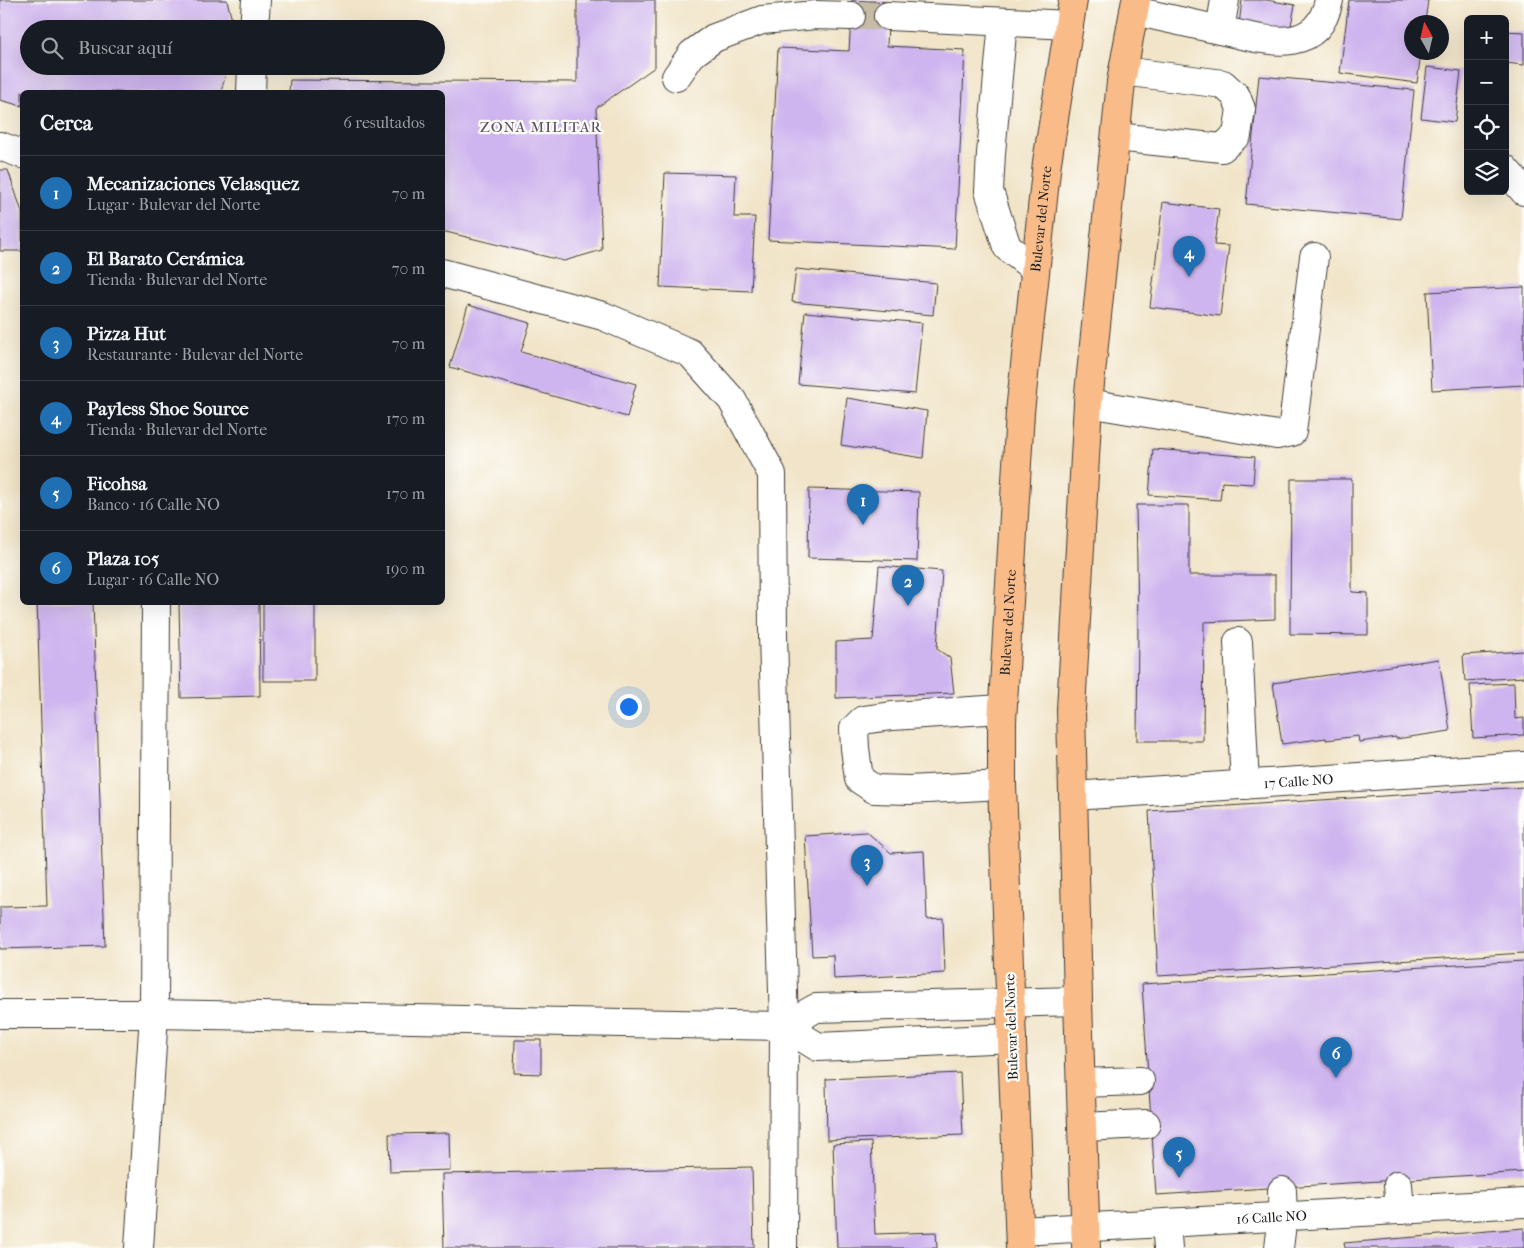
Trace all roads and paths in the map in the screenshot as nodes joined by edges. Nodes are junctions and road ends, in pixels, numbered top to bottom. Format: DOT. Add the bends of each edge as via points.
graph roads {
  1 [pos="256,0"];
  2 [pos="1225,0"];
  3 [pos="1329,0"];
  4 [pos="1135,5"];
  5 [pos="1071,12"];
  6 [pos="851,16"];
  7 [pos="888,16"];
  8 [pos="255,20"];
  9 [pos="1003,22"];
  10 [pos="1220,30"];
  11 [pos="1123,71"];
  12 [pos="252,75"];
  13 [pos="676,76"];
  14 [pos="251,90"];
  15 [pos="1116,137"];
  16 [pos="0,146"];
  17 [pos="20,153"];
  18 [pos="1509,174"];
  19 [pos="1524,191"];
  20 [pos="1314,257"];
  21 [pos="1036,269"];
  22 [pos="445,273"];
  23 [pos="1088,404"];
  24 [pos="156,605"];
  25 [pos="1238,642"];
  26 [pos="1002,709"];
  27 [pos="1524,766"];
  28 [pos="1002,785"];
  29 [pos="1245,785"];
  30 [pos="1073,796"];
  31 [pos="1078,1000"];
  32 [pos="1010,1002"];
  33 [pos="0,1014"];
  34 [pos="154,1014"];
  35 [pos="784,1026"];
  36 [pos="1012,1038"];
  37 [pos="1140,1081"];
  38 [pos="1081,1083"];
  39 [pos="1146,1124"];
  40 [pos="1083,1127"];
  41 [pos="1282,1204"];
  42 [pos="1524,1204"];
  43 [pos="1167,1235"];
  44 [pos="1086,1237"];
  45 [pos="1020,1240"];
  46 [pos="139,1248"];
  47 [pos="783,1248"];
  48 [pos="1279,1248"];
  1 -- 8 [label="street"];
  2 -- 10 [label="street"];
  3 -- 10 [label="street" via="1318,27 1299,40 1272,41"];
  4 -- 10 [label="street"];
  4 -- 11 [label="highway"];
  5 -- 9 [label="street"];
  5 -- 21 [label="highway, Bulevar del Norte" via="1047,162"];
  6 -- 13 [label="street" via="816,15 762,20 714,38 692,54"];
  7 -- 9 [label="street"];
  9 -- 21 [label="street" via="989,191 1007,247"];
  11 -- 15 [label="highway"];
  11 -- 15 [label="street" via="1223,84 1236,96 1242,109 1237,135 1222,148"];
  12 -- 14 [label="street"];
  15 -- 23 [label="highway"];
  16 -- 17 [label="street"];
  18 -- 19 [label="street"];
  20 -- 23 [label="street" via="1292,432 1277,435"];
  21 -- 26 [label="highway, Bulevar del Norte" via="1020,412"];
  22 -- 35 [label="street" via="603,316 690,353 732,400 772,474"];
  23 -- 30 [label="highway" via="1071,710"];
  24 -- 34 [label="street"];
  25 -- 29 [label="street"];
  26 -- 28 [label="highway, Bulevar del Norte"];
  26 -- 28 [label="street" via="863,720 854,729 854,748 859,779 874,789"];
  27 -- 29 [label="street, 17 Calle NO"];
  28 -- 32 [label="highway, Bulevar del Norte"];
  29 -- 30 [label="street, 17 Calle NO"];
  30 -- 31 [label="highway"];
  31 -- 32 [label="street"];
  31 -- 38 [label="highway"];
  32 -- 35 [label="street" via="816,1008"];
  32 -- 36 [label="highway, Bulevar del Norte"];
  33 -- 34 [label="street"];
  34 -- 35 [label="street"];
  34 -- 46 [label="street"];
  35 -- 36 [label="street" via="818,1047"];
  35 -- 47 [label="street"];
  36 -- 45 [label="highway, Bulevar del Norte"];
  37 -- 38 [label="street"];
  38 -- 40 [label="highway"];
  39 -- 40 [label="street"];
  40 -- 44 [label="highway"];
  41 -- 42 [label="street, 16 Calle NO" via="1399,1197"];
  41 -- 43 [label="street, 16 Calle NO"];
  41 -- 48 [label="street"];
  43 -- 44 [label="street, 16 Calle NO"];
  44 -- 45 [label="street, 16 Calle NO"];
}
